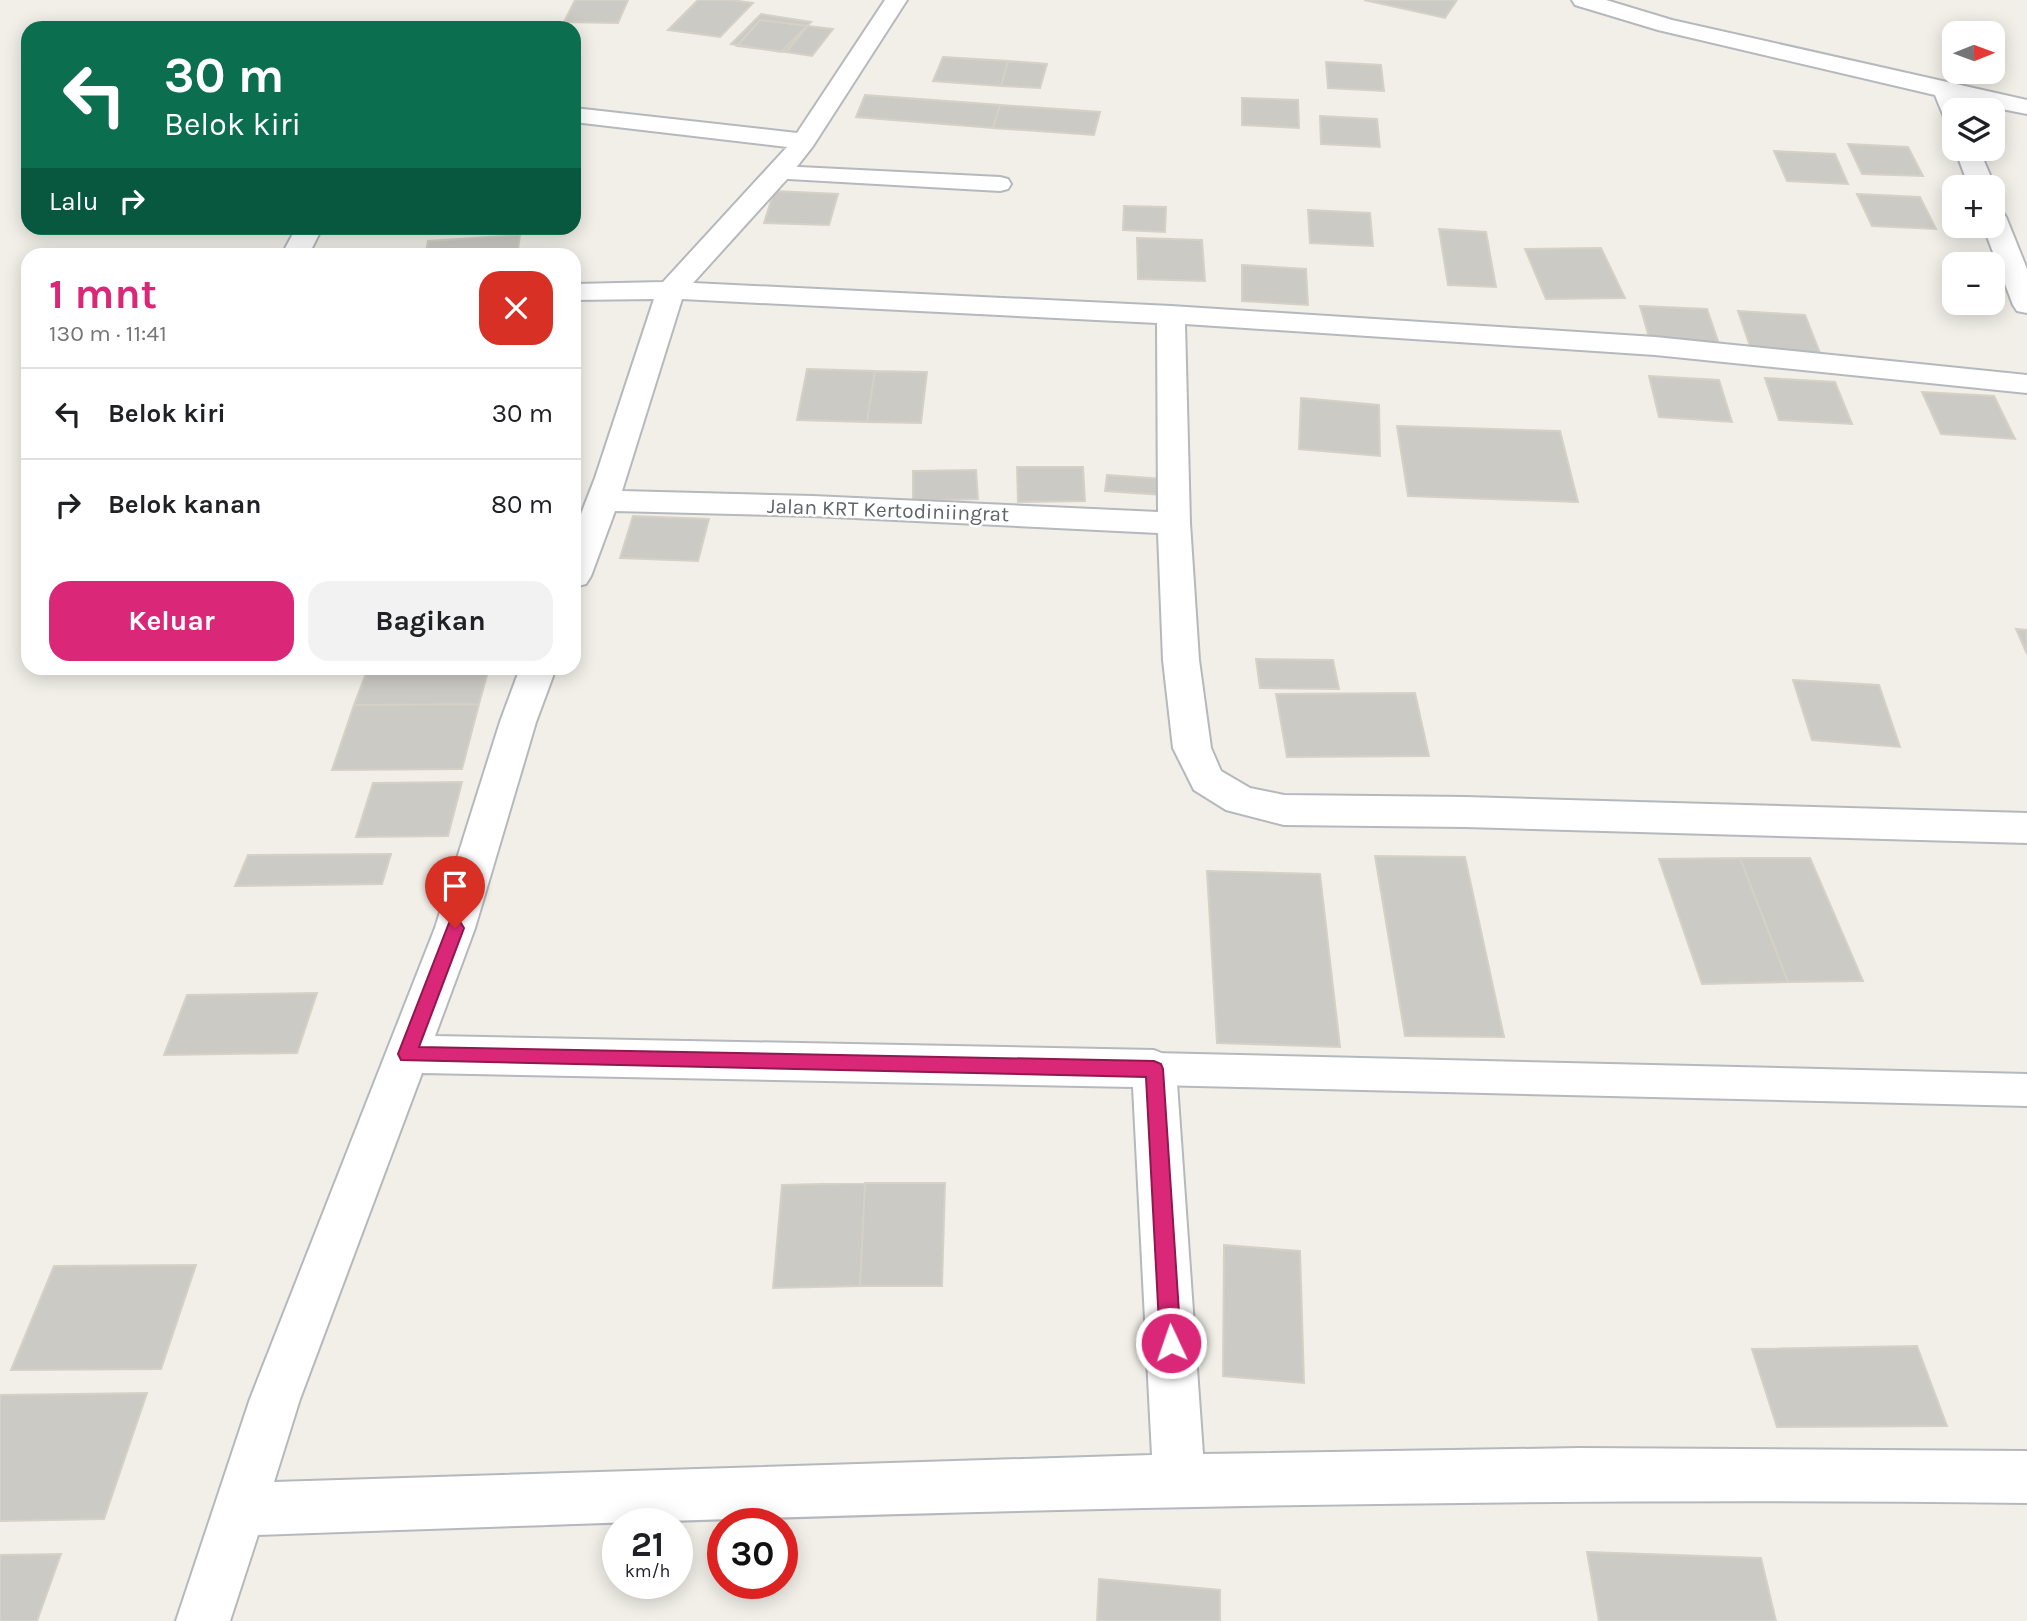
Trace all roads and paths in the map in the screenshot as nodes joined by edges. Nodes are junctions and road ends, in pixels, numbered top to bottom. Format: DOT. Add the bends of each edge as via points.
graph roads {
  1 [pos="896,0"];
  2 [pos="1583,0"];
  3 [pos="1652,0"];
  4 [pos="1666,25"];
  5 [pos="1945,90"];
  6 [pos="1948,98"];
  7 [pos="2027,107"];
  8 [pos="581,115"];
  9 [pos="804,141"];
  10 [pos="779,173"];
  11 [pos="1000,184"];
  12 [pos="2001,238"];
  13 [pos="671,290"];
  14 [pos="581,292"];
  15 [pos="2027,305"];
  16 [pos="1171,315"];
  17 [pos="2027,384"];
  18 [pos="603,501"];
  19 [pos="1174,523"];
  20 [pos="581,558"];
  21 [pos="535,675"];
  22 [pos="2027,828"];
  23 [pos="407,1054"];
  24 [pos="1154,1069"];
  25 [pos="2027,1090"];
  26 [pos="2027,1477"];
  27 [pos="1179,1480"];
  28 [pos="239,1509"];
  29 [pos="202,1621"];
  1 -- 9 [label="street"];
  2 -- 4 [label="street"];
  3 -- 4 [label="street"];
  4 -- 5 [label="street"];
  5 -- 6 [label="street"];
  5 -- 7 [label="street"];
  8 -- 9 [label="street"];
  9 -- 10 [label="street"];
  10 -- 11 [label="lane"];
  10 -- 13 [label="street"];
  12 -- 15 [label="street"];
  13 -- 14 [label="street"];
  13 -- 16 [label="street"];
  13 -- 18 [label="street"];
  16 -- 17 [label="street" via="1655,346"];
  16 -- 19 [label="street"];
  18 -- 19 [label="street, Jalan KRT Kertodiniingrat"];
  18 -- 20 [label="street"];
  19 -- 22 [label="street" via="1181,660 1192,748 1207,780 1240,800 1284,810"];
  21 -- 23 [label="street" via="455,928"];
  23 -- 24 [label="street"];
  23 -- 28 [label="street" via="275,1399"];
  24 -- 25 [label="lane"];
  24 -- 27 [label="street"];
  26 -- 27 [label="street" via="1774,1472"];
  27 -- 28 [label="street"];
  28 -- 29 [label="street"];
}
